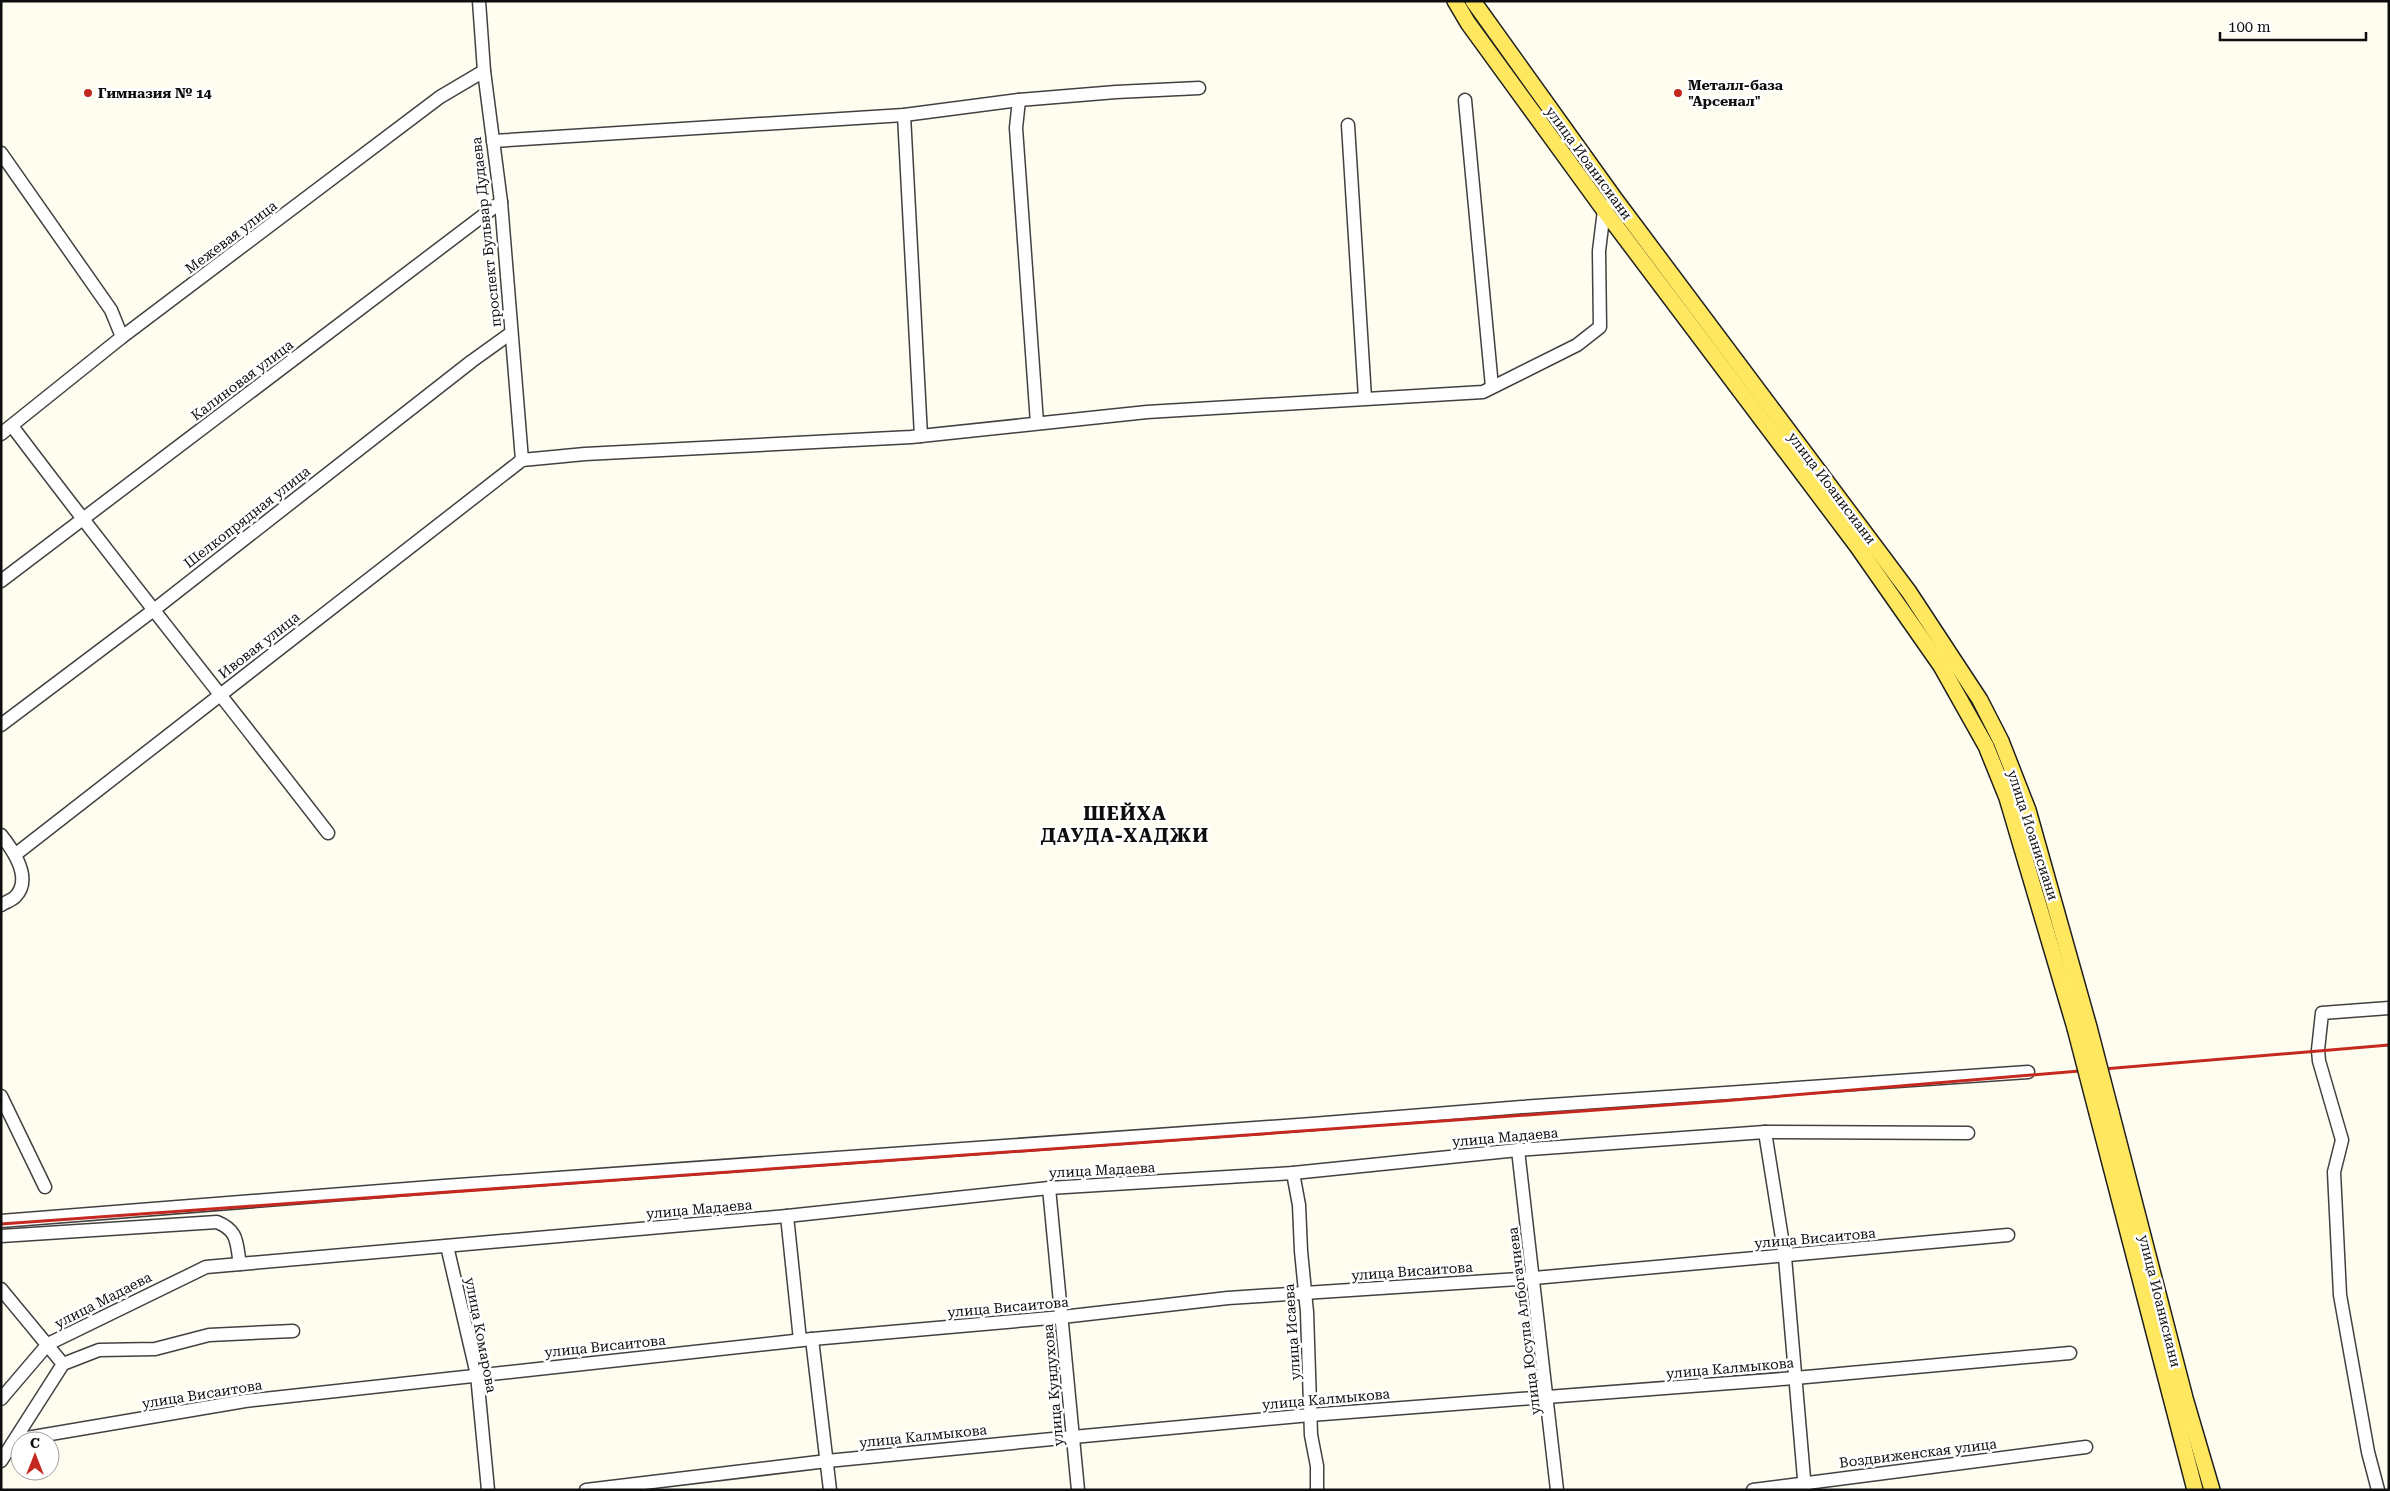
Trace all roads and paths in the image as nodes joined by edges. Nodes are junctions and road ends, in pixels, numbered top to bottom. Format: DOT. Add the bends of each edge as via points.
graph roads {
  1 [pos="479,1"];
  2 [pos="1455,1"];
  3 [pos="1473,1"];
  4 [pos="484,71"];
  5 [pos="1199,88"];
  6 [pos="1019,100"];
  7 [pos="1465,100"];
  8 [pos="904,115"];
  9 [pos="1348,125"];
  10 [pos="493,141"];
  11 [pos="1,153"];
  12 [pos="1615,199"];
  13 [pos="501,202"];
  14 [pos="1604,210"];
  15 [pos="511,333"];
  16 [pos="122,338"];
  17 [pos="1492,387"];
  18 [pos="1365,398"];
  19 [pos="1037,423"];
  20 [pos="12,426"];
  21 [pos="1,434"];
  22 [pos="921,436"];
  23 [pos="522,460"];
  24 [pos="82,519"];
  25 [pos="1,581"];
  26 [pos="155,609"];
  27 [pos="220,694"];
  28 [pos="1,725"];
  29 [pos="328,833"];
  30 [pos="1,835"];
  31 [pos="16,854"];
  32 [pos="1,905"];
  33 [pos="2389,1008"];
  34 [pos="2082,1027"];
  35 [pos="2028,1072"];
  36 [pos="1,1096"];
  37 [pos="2104,1112"];
  38 [pos="1765,1132"];
  39 [pos="1968,1133"];
  40 [pos="1518,1150"];
  41 [pos="1293,1173"];
  42 [pos="44,1188"];
  43 [pos="1049,1188"];
  44 [pos="787,1216"];
  45 [pos="1,1221"];
  46 [pos="2008,1235"];
  47 [pos="1,1236"];
  48 [pos="447,1246"];
  49 [pos="1784,1257"];
  50 [pos="240,1264"];
  51 [pos="1534,1278"];
  52 [pos="1,1289"];
  53 [pos="1304,1294"];
  54 [pos="1062,1318"];
  55 [pos="293,1331"];
  56 [pos="806,1340"];
  57 [pos="48,1344"];
  58 [pos="2070,1353"];
  59 [pos="62,1364"];
  60 [pos="477,1375"];
  61 [pos="1795,1378"];
  62 [pos="1548,1398"];
  63 [pos="1,1399"];
  64 [pos="1310,1415"];
  65 [pos="21,1431"];
  66 [pos="60,1432"];
  67 [pos="1073,1437"];
  68 [pos="2086,1447"];
  69 [pos="10,1448"];
  70 [pos="1,1461"];
  71 [pos="827,1461"];
  72 [pos="1805,1486"];
  73 [pos="488,1490"];
  74 [pos="586,1490"];
  75 [pos="830,1490"];
  76 [pos="1078,1490"];
  77 [pos="1317,1490"];
  78 [pos="1557,1490"];
  79 [pos="1753,1490"];
  80 [pos="2195,1490"];
  81 [pos="2212,1490"];
  82 [pos="2378,1490"];
  1 -- 4 [label="street, проспект Бульвар Дудаева"];
  2 -- 14 [label="main road"];
  3 -- 12 [label="main road, улица Иоанисиани"];
  4 -- 10 [label="street, проспект Бульвар Дудаева"];
  4 -- 16 [label="street, Межевая улица" via="440,97"];
  5 -- 6 [label="street"];
  6 -- 8 [label="street"];
  6 -- 19 [label="street" via="1016,128"];
  7 -- 17 [label="street"];
  8 -- 10 [label="street"];
  8 -- 22 [label="street"];
  9 -- 18 [label="street"];
  10 -- 13 [label="street, проспект Бульвар Дудаева"];
  11 -- 16 [label="street" via="111,310"];
  12 -- 14 [label="street"];
  12 -- 34 [label="main road, улица Иоанисиани" via="1888,563 1980,700 2001,741 2028,810"];
  13 -- 15 [label="street, проспект Бульвар Дудаева"];
  13 -- 24 [label="street, Калиновая улица"];
  14 -- 17 [label="street" via="1600,251 1600,327 1578,345"];
  14 -- 34 [label="main road" via="1857,546 1941,666 1986,746 2007,798"];
  15 -- 23 [label="street, проспект Бульвар Дудаева"];
  15 -- 26 [label="street, Шелкопрядная улица" via="464,366"];
  16 -- 20 [label="street, Межевая улица"];
  17 -- 18 [label="street" via="1483,392"];
  18 -- 19 [label="street" via="1147,412"];
  19 -- 22 [label="street"];
  20 -- 21 [label="street, Межевая улица"];
  20 -- 24 [label="street"];
  22 -- 23 [label="street"];
  23 -- 27 [label="street, Ивовая улица"];
  24 -- 25 [label="street, Калиновая улица"];
  24 -- 26 [label="street"];
  26 -- 27 [label="street"];
  26 -- 28 [label="street, Шелкопрядная улица"];
  27 -- 29 [label="street"];
  27 -- 31 [label="street, Ивовая улица"];
  30 -- 31 [label="street"];
  31 -- 32 [label="street" via="21,888 15,897"];
  33 -- 82 [label="street" via="2322,1013 2318,1050 2342,1140 2334,1172 2338,1269 2368,1452"];
  34 -- 37 [label="main road, bridge"];
  35 -- 45 [label="street"];
  36 -- 42 [label="street"];
  37 -- 80 [label="main road, улица Иоанисиани"];
  37 -- 81 [label="main road, улица Иоанисиани"];
  38 -- 39 [label="street, улица Мадаева"];
  38 -- 40 [label="street, улица Мадаева"];
  38 -- 49 [label="street"];
  40 -- 41 [label="street, улица Мадаева"];
  40 -- 51 [label="street, улица Юсупа Албогачиева"];
  41 -- 43 [label="street, улица Мадаева"];
  41 -- 53 [label="street, улица Исаева" via="1299,1205"];
  43 -- 44 [label="street, улица Мадаева"];
  43 -- 54 [label="street, улица Кундухова"];
  44 -- 48 [label="street, улица Мадаева"];
  44 -- 56 [label="street"];
  46 -- 49 [label="street, улица Висаитова"];
  47 -- 50 [label="street" via="217,1222 229,1227 235,1237"];
  48 -- 50 [label="street, улица Мадаева"];
  48 -- 60 [label="street, улица Комарова"];
  49 -- 51 [label="street, улица Висаитова"];
  49 -- 61 [label="street"];
  50 -- 57 [label="street, улица Мадаева" via="206,1267"];
  51 -- 53 [label="street, улица Висаитова"];
  51 -- 62 [label="street, улица Юсупа Албогачиева"];
  52 -- 57 [label="street"];
  53 -- 54 [label="street, улица Висаитова" via="1228,1298"];
  53 -- 64 [label="street, улица Исаева"];
  54 -- 56 [label="street, улица Висаитова"];
  54 -- 67 [label="street, улица Кундухова"];
  55 -- 59 [label="street" via="210,1335 155,1349 99,1350"];
  56 -- 60 [label="street, улица Висаитова"];
  56 -- 71 [label="street"];
  57 -- 59 [label="street"];
  57 -- 63 [label="street, улица Мадаева"];
  58 -- 61 [label="street, улица Калмыкова"];
  59 -- 65 [label="street"];
  60 -- 66 [label="street, улица Висаитова" via="245,1401"];
  60 -- 73 [label="street, улица Комарова"];
  61 -- 62 [label="street, улица Калмыкова"];
  61 -- 72 [label="street"];
  62 -- 64 [label="street, улица Калмыкова"];
  62 -- 78 [label="street, улица Юсупа Албогачиева"];
  64 -- 67 [label="street, улица Калмыкова"];
  64 -- 77 [label="street, улица Исаева" via="1310,1435 1318,1466"];
  67 -- 71 [label="street, улица Калмыкова"];
  67 -- 76 [label="street, улица Кундухова"];
  68 -- 72 [label="street, Воздвиженская улица"];
  69 -- 70 [label="street"];
  71 -- 74 [label="street, улица Калмыкова"];
  71 -- 75 [label="street"];
  72 -- 79 [label="street, Воздвиженская улица"];
}
